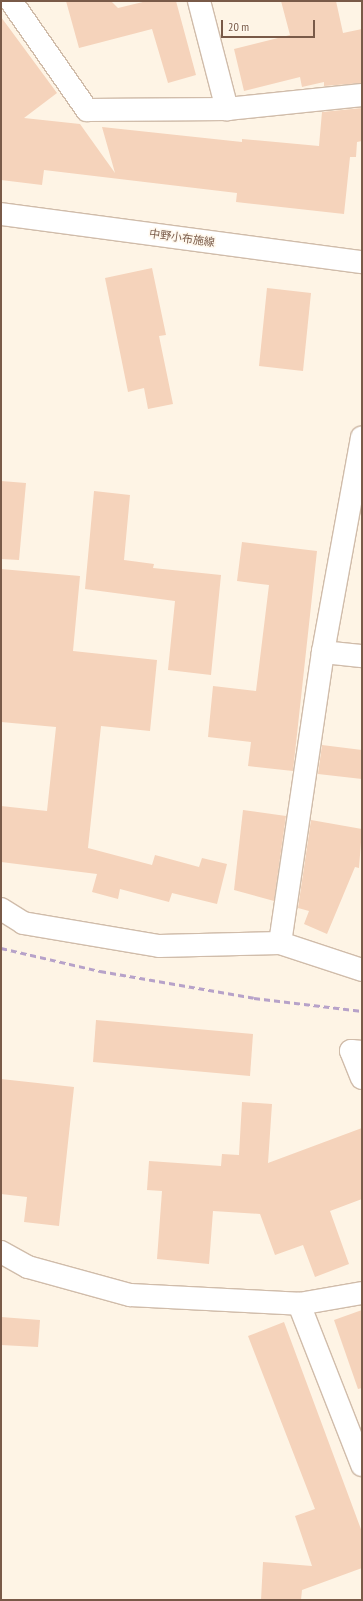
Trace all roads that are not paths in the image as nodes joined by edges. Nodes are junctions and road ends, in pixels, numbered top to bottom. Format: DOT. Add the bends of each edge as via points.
graph roads {
  1 [pos="11,1"];
  2 [pos="199,1"];
  3 [pos="362,95"];
  4 [pos="227,109"];
  5 [pos="1,214"];
  6 [pos="362,262"];
  7 [pos="362,438"];
  8 [pos="323,652"];
  9 [pos="362,656"];
  10 [pos="1,909"];
  11 [pos="280,943"];
  12 [pos="362,970"];
  13 [pos="362,1052"];
  14 [pos="362,1078"];
  15 [pos="1,1252"];
  16 [pos="362,1293"];
  17 [pos="300,1304"];
  18 [pos="362,1465"];
  1 -- 4 [label="street" via="88,110"];
  2 -- 4 [label="street"];
  3 -- 4 [label="street"];
  5 -- 6 [label="street, 中野小布施線"];
  7 -- 8 [label="street"];
  8 -- 9 [label="street"];
  8 -- 11 [label="street"];
  10 -- 11 [label="street" via="23,923 159,946"];
  11 -- 12 [label="street"];
  13 -- 14 [label="street" via="352,1052"];
  15 -- 17 [label="street" via="28,1267 130,1295"];
  16 -- 17 [label="street"];
  17 -- 18 [label="street"];
}
